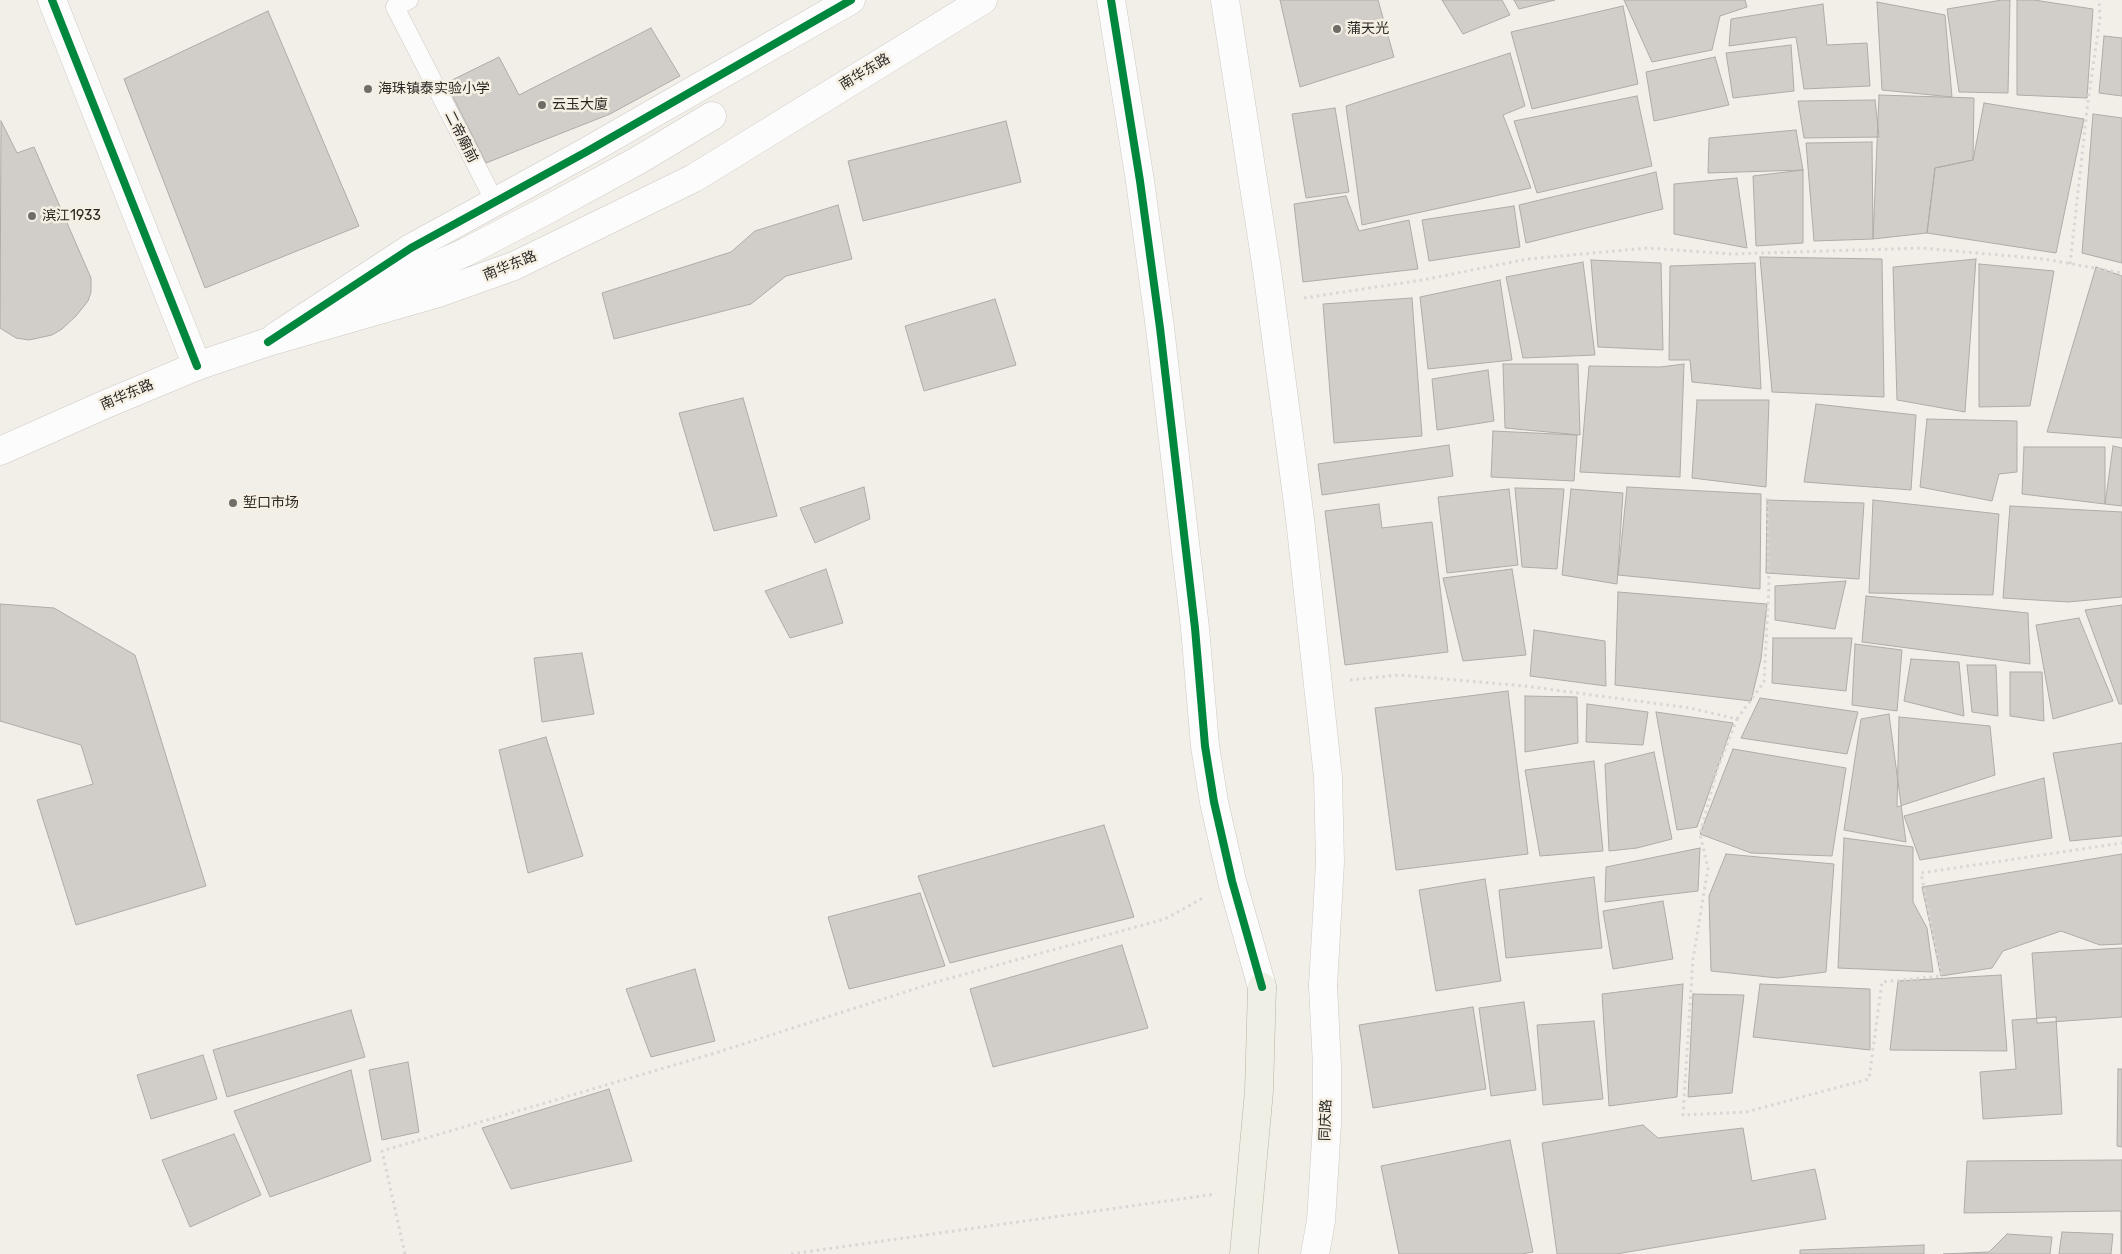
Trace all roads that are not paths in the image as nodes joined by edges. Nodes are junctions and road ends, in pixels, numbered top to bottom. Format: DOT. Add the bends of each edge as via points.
graph roads {
  1 [pos="52,0"];
  2 [pos="409,0"];
  3 [pos="851,0"];
  4 [pos="983,0"];
  5 [pos="1111,0"];
  6 [pos="1224,0"];
  7 [pos="712,116"];
  8 [pos="494,200"];
  9 [pos="268,342"];
  10 [pos="197,366"];
  11 [pos="0,451"];
  12 [pos="1262,987"];
  13 [pos="1244,1254"];
  14 [pos="1315,1254"];
  1 -- 10 [label="street"];
  2 -- 8 [label="lane, 二帝廟前" via="395,7"];
  3 -- 8 [label="street" via="586,152"];
  4 -- 9 [label="street, 南华东路" via="694,178 586,232 514,266 438,293"];
  5 -- 12 [label="street" via="1160,328 1214,802 1232,882"];
  6 -- 14 [label="street, 同庆路" via="1271,303 1300,519 1328,777 1330,862 1323,986 1327,1124"];
  7 -- 9 [label="street" via="637,162 518,226"];
  8 -- 9 [label="street" via="411,248"];
  9 -- 10 [label="street, 南华东路"];
  10 -- 11 [label="street, 南华东路"];
  12 -- 13 [label="main road" via="1259,1091"];
}
